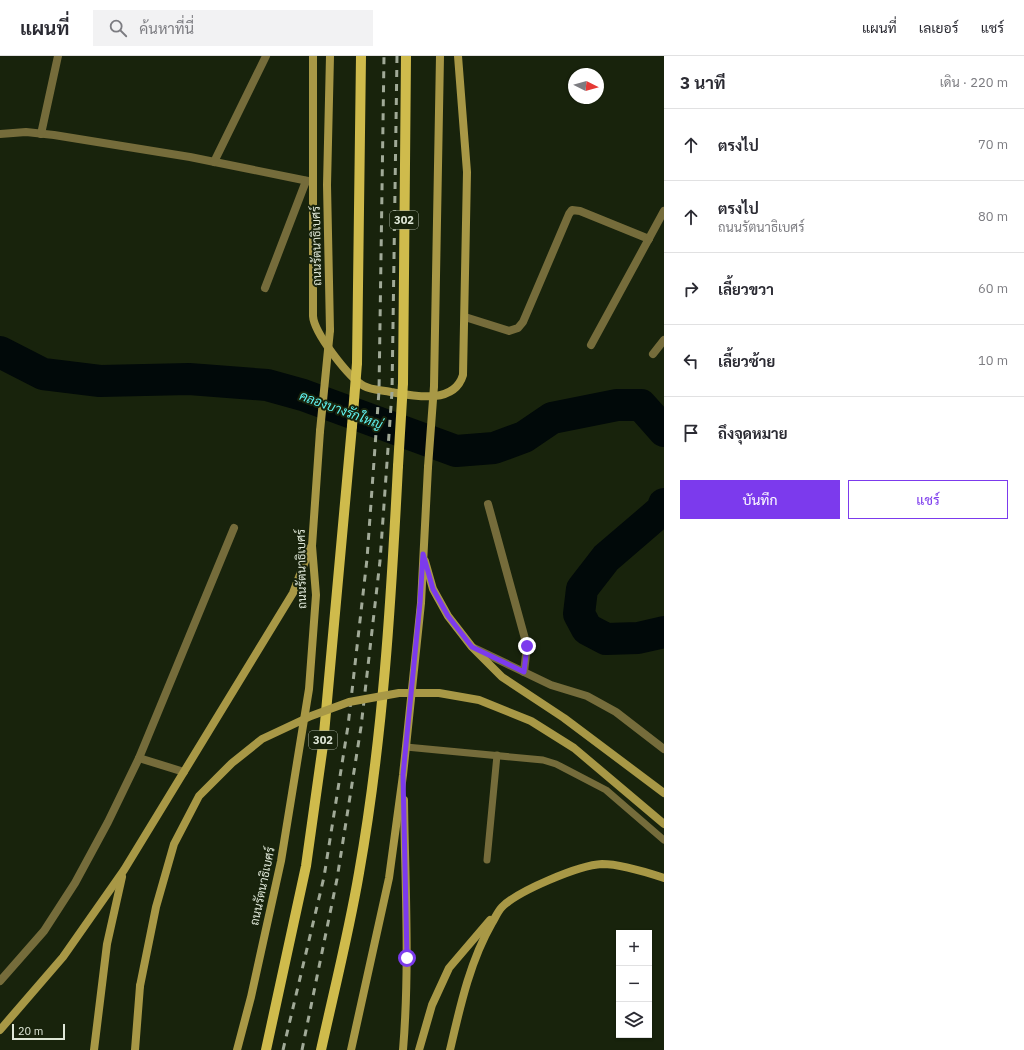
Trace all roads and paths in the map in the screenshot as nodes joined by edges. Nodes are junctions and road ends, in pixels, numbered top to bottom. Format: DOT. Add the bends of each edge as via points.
graph roads {
  1 [pos="58,56"];
  2 [pos="266,56"];
  3 [pos="312,56"];
  4 [pos="330,56"];
  5 [pos="361,56"];
  6 [pos="406,56"];
  7 [pos="440,56"];
  8 [pos="458,56"];
  9 [pos="0,134"];
  10 [pos="41,134"];
  11 [pos="214,162"];
  12 [pos="309,181"];
  13 [pos="664,211"];
  14 [pos="649,239"];
  15 [pos="265,288"];
  16 [pos="465,317"];
  17 [pos="664,340"];
  18 [pos="591,345"];
  19 [pos="653,354"];
  20 [pos="488,504"];
  21 [pos="234,528"];
  22 [pos="312,546"];
  23 [pos="423,554"];
  24 [pos="472,647"];
  25 [pos="524,672"];
  26 [pos="406,747"];
  27 [pos="664,750"];
  28 [pos="497,755"];
  29 [pos="139,758"];
  30 [pos="184,772"];
  31 [pos="403,775"];
  32 [pos="664,794"];
  33 [pos="664,824"];
  34 [pos="664,840"];
  35 [pos="487,860"];
  36 [pos="124,870"];
  37 [pos="664,878"];
  38 [pos="502,908"];
  39 [pos="0,981"];
  40 [pos="0,1030"];
  41 [pos="94,1050"];
  42 [pos="135,1050"];
  43 [pos="237,1050"];
  44 [pos="266,1050"];
  45 [pos="321,1050"];
  46 [pos="351,1050"];
  47 [pos="403,1050"];
  48 [pos="419,1050"];
  49 [pos="450,1050"];
  1 -- 10 [label="street"];
  2 -- 11 [label="street"];
  3 -- 12 [label="main road"];
  4 -- 22 [label="main road, ถนนรัตนาธิเบศร์ / 302, bridge" via="327,185 330,330"];
  5 -- 44 [label="main road, 302, bridge" via="357,363 323,745 306,866"];
  6 -- 45 [label="main road, 302, bridge" via="404,383 391,601 376,748 359,872"];
  7 -- 23 [label="main road, bridge" via="434,386"];
  8 -- 16 [label="main road" via="467,172"];
  9 -- 10 [label="street"];
  10 -- 11 [label="street"];
  11 -- 12 [label="street"];
  12 -- 15 [label="street"];
  12 -- 16 [label="main road" via="313,320 334,355 355,381 365,387 421,397 444,394 458,387 463,375"];
  13 -- 14 [label="street"];
  14 -- 16 [label="street" via="572,210 518,328 509,331"];
  14 -- 18 [label="street"];
  17 -- 19 [label="street"];
  20 -- 25 [label="street" via="527,646"];
  21 -- 29 [label="street"];
  22 -- 30 [label="main road" via="293,593"];
  22 -- 43 [label="main road, ถนนรัตนาธิเบศร์ / 302" via="316,595 309,689 281,861"];
  23 -- 24 [label="main road" via="433,589 448,616"];
  23 -- 26 [label="main road"];
  24 -- 25 [label="street"];
  24 -- 32 [label="main road" via="502,677 564,718"];
  25 -- 27 [label="street" via="550,685 587,696 616,712"];
  26 -- 28 [label="lane"];
  26 -- 31 [label="main road"];
  28 -- 34 [label="lane" via="543,760 569,770 606,790"];
  28 -- 35 [label="lane"];
  29 -- 30 [label="street"];
  29 -- 39 [label="street" via="76,883 44,931"];
  30 -- 36 [label="main road"];
  31 -- 46 [label="main road" via="389,878"];
  31 -- 47 [label="main road" via="407,958"];
  33 -- 42 [label="main road, bridge" via="574,748 531,721 479,700 439,693 399,693 349,702 281,729 262,739 232,763 199,796 174,844 156,907 140,986"];
  36 -- 40 [label="main road" via="63,957"];
  36 -- 41 [label="main road" via="106,944"];
  37 -- 38 [label="main road" via="638,870 602,864 537,885"];
  38 -- 48 [label="main road" via="462,951 450,968 432,1005"];
  38 -- 49 [label="main road" via="482,941 475,959"];
}
